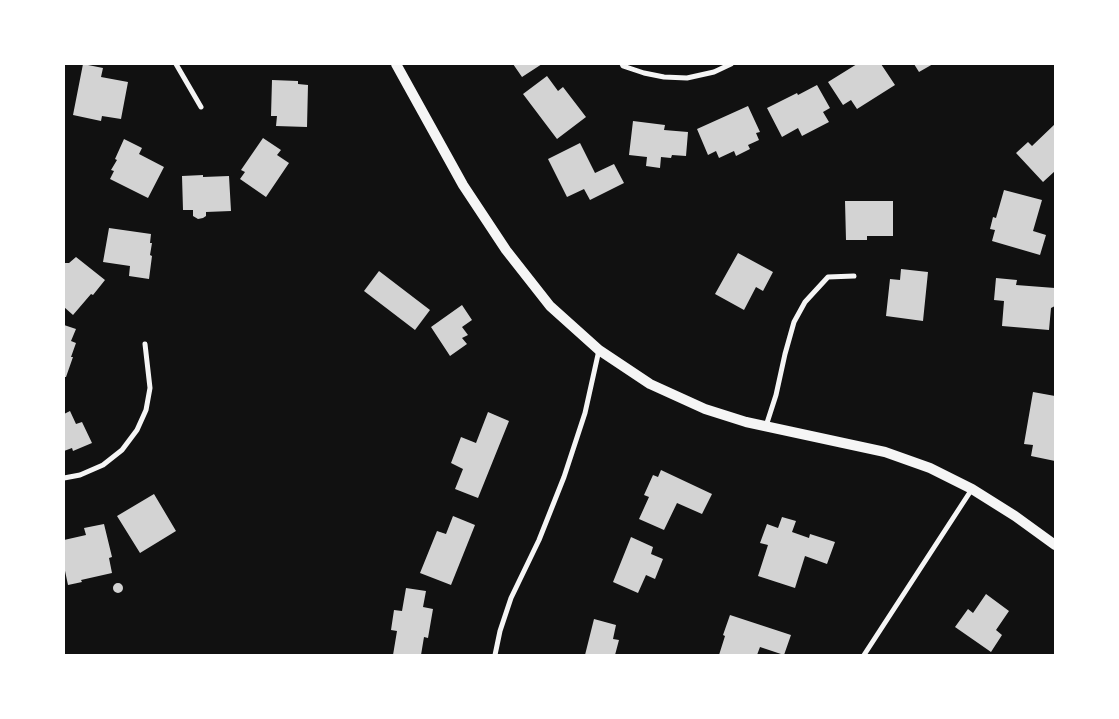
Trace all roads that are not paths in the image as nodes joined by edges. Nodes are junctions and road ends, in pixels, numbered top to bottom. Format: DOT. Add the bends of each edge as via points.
graph roads {
  1 [pos="176,64"];
  2 [pos="396,64"];
  3 [pos="622,64"];
  4 [pos="731,64"];
  5 [pos="201,107"];
  6 [pos="854,276"];
  7 [pos="144,344"];
  8 [pos="599,350"];
  9 [pos="766,426"];
  10 [pos="64,478"];
  11 [pos="972,489"];
  12 [pos="1055,544"];
  13 [pos="495,655"];
  14 [pos="864,655"];
  1 -- 5 [label="street"];
  2 -- 8 [label="main road" via="463,185 506,250 550,306"];
  3 -- 4 [label="street" via="644,73 687,78"];
  6 -- 9 [label="street" via="828,277 805,302 794,322"];
  7 -- 10 [label="street" via="150,388 146,410 137,430 122,450 103,465"];
  8 -- 9 [label="main road" via="650,384 705,409"];
  8 -- 13 [label="street" via="564,477 511,598"];
  9 -- 11 [label="main road" via="885,452 930,468"];
  11 -- 12 [label="main road"];
  11 -- 14 [label="street"];
}
